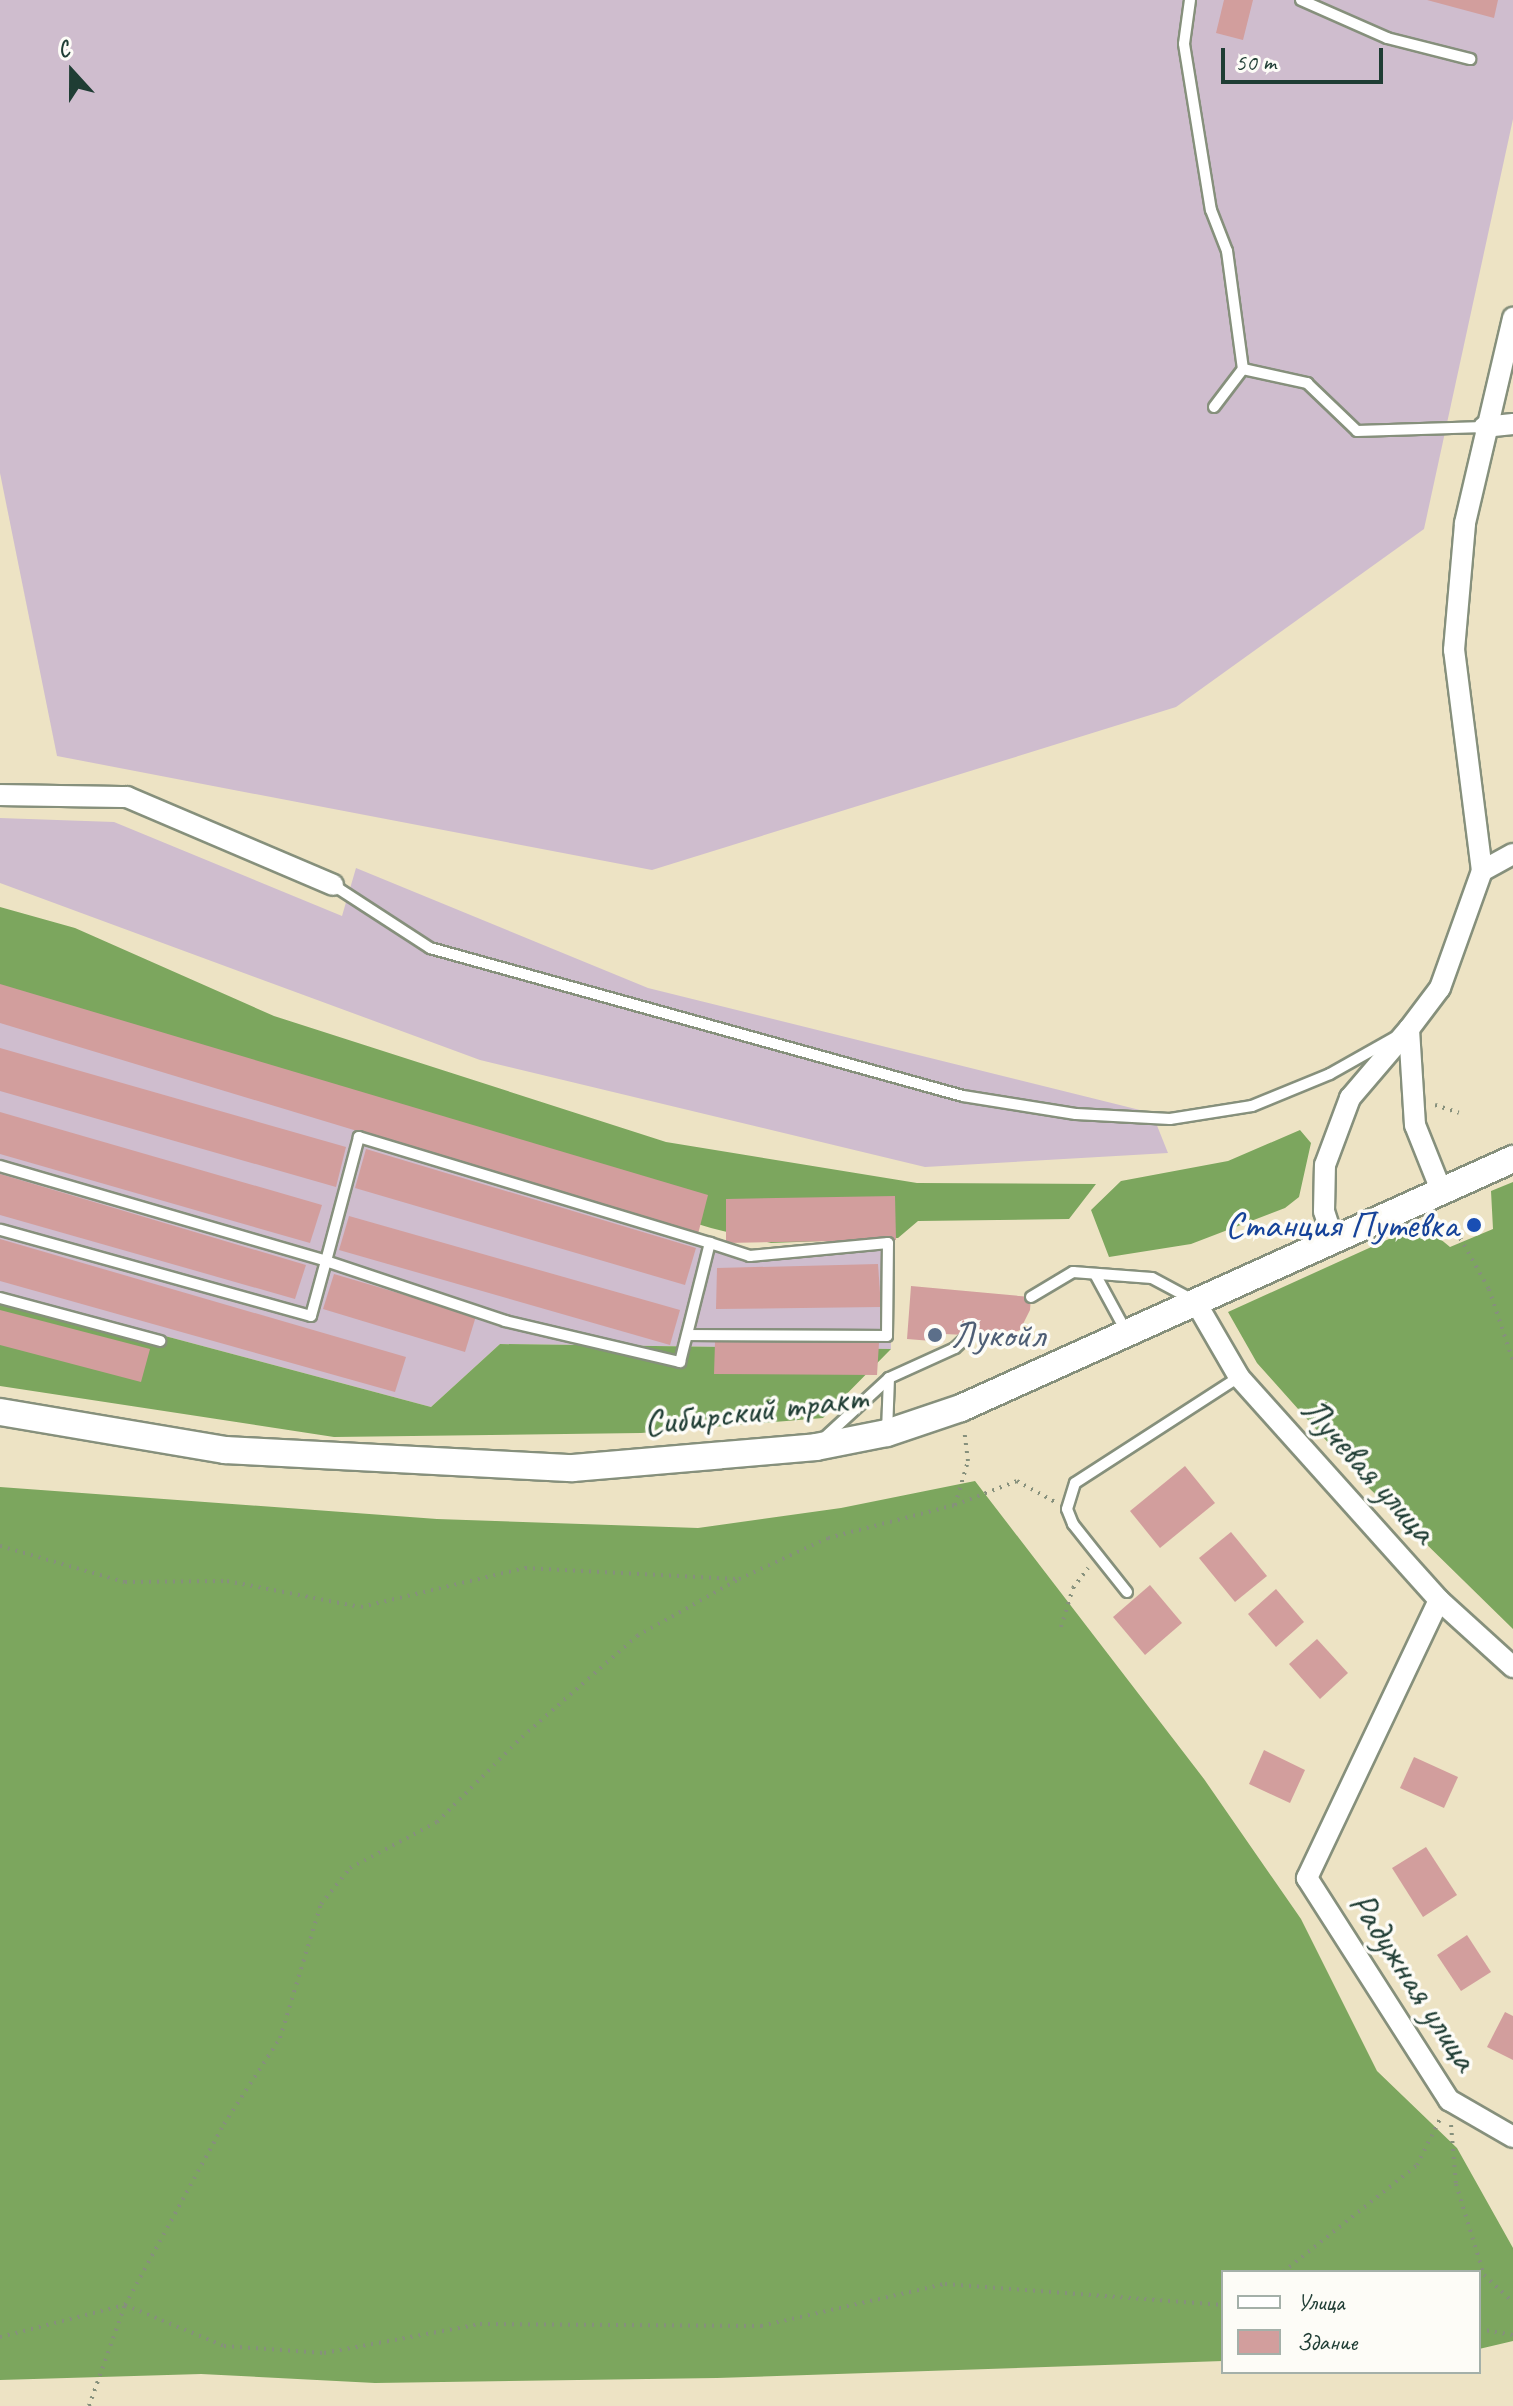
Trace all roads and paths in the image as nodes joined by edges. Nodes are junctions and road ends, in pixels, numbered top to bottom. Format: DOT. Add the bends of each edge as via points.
graph roads {
  1 [pos="1190,0"];
  2 [pos="1301,0"];
  3 [pos="1470,59"];
  4 [pos="1513,318"];
  5 [pos="1243,369"];
  6 [pos="1214,407"];
  7 [pos="1513,424"];
  8 [pos="1484,427"];
  9 [pos="0,795"];
  10 [pos="1513,854"];
  11 [pos="1482,871"];
  12 [pos="333,885"];
  13 [pos="1409,1029"];
  14 [pos="1513,1159"];
  15 [pos="0,1166"];
  16 [pos="1441,1190"];
  17 [pos="0,1230"];
  18 [pos="1456,1231"];
  19 [pos="1333,1239"];
  20 [pos="710,1243"];
  21 [pos="326,1261"];
  22 [pos="1095,1274"];
  23 [pos="1031,1297"];
  24 [pos="0,1298"];
  25 [pos="1195,1301"];
  26 [pos="1127,1333"];
  27 [pos="688,1335"];
  28 [pos="969,1335"];
  29 [pos="160,1341"];
  30 [pos="1513,1361"];
  31 [pos="1239,1377"];
  32 [pos="889,1378"];
  33 [pos="961,1408"];
  34 [pos="0,1412"];
  35 [pos="887,1433"];
  36 [pos="816,1447"];
  37 [pos="955,1505"];
  38 [pos="1067,1509"];
  39 [pos="0,1546"];
  40 [pos="1095,1557"];
  41 [pos="739,1579"];
  42 [pos="1127,1592"];
  43 [pos="1439,1600"];
  44 [pos="1061,1627"];
  45 [pos="1513,1667"];
  46 [pos="1449,2100"];
  47 [pos="1513,2137"];
  48 [pos="1286,2270"];
  49 [pos="1513,2302"];
  50 [pos="125,2305"];
  51 [pos="1221,2305"];
  52 [pos="1481,2329"];
  53 [pos="1513,2335"];
  54 [pos="0,2337"];
  55 [pos="89,2406"];
  1 -- 5 [label="lane" via="1184,44 1211,210 1232,281"];
  2 -- 3 [label="lane" via="1387,38"];
  4 -- 8 [label="street"];
  5 -- 6 [label="lane"];
  5 -- 8 [label="lane" via="1307,383 1357,431"];
  7 -- 8 [label="street"];
  8 -- 11 [label="street" via="1465,523 1454,650"];
  9 -- 12 [label="street" via="127,797"];
  10 -- 11 [label="street"];
  11 -- 13 [label="street" via="1440,988"];
  12 -- 13 [label="lane" via="430,948 963,1096 1076,1114 1170,1119 1252,1106 1330,1074"];
  13 -- 16 [label="street" via="1415,1125"];
  13 -- 19 [label="street" via="1350,1098 1325,1165 1324,1211"];
  14 -- 16 [label="main road, Сибирский тракт"];
  15 -- 21 [label="lane"];
  16 -- 19 [label="main road, Сибирский тракт"];
  17 -- 21 [label="lane" via="311,1316"];
  18 -- 30 [label="path" via="1489,1289"];
  19 -- 25 [label="main road, Сибирский тракт"];
  20 -- 21 [label="lane" via="359,1137"];
  20 -- 27 [label="lane"];
  20 -- 27 [label="lane" via="750,1256 888,1243 887,1336"];
  21 -- 27 [label="lane" via="505,1321 680,1362"];
  22 -- 23 [label="lane" via="1073,1272"];
  22 -- 25 [label="lane" via="1152,1278"];
  22 -- 26 [label="lane"];
  24 -- 29 [label="lane"];
  25 -- 26 [label="main road, Сибирский тракт"];
  25 -- 31 [label="street, Лучевая улица"];
  26 -- 33 [label="main road, Сибирский тракт"];
  28 -- 32 [label="lane" via="955,1348"];
  31 -- 38 [label="lane" via="1075,1483"];
  31 -- 43 [label="street, Лучевая улица"];
  32 -- 35 [label="lane"];
  32 -- 36 [label="lane"];
  33 -- 35 [label="main road, Сибирский тракт"];
  33 -- 37 [label="path" via="968,1461"];
  34 -- 36 [label="main road, Сибирский тракт" via="225,1450 573,1468"];
  35 -- 36 [label="main road, Сибирский тракт"];
  37 -- 38 [label="path" via="1017,1481"];
  37 -- 41 [label="path" via="828,1538"];
  38 -- 40 [label="lane"];
  39 -- 41 [label="path" via="125,1582 227,1581 361,1607 525,1568"];
  40 -- 42 [label="lane"];
  40 -- 44 [label="path" via="1073,1588"];
  41 -- 50 [label="path" via="637,1636 522,1737 437,1822 350,1868 321,1904 280,2038 224,2124"];
  43 -- 45 [label="street, Лучевая улица"];
  43 -- 46 [label="street, Радужная улица" via="1307,1878"];
  46 -- 47 [label="street, Радужная улица"];
  46 -- 48 [label="path" via="1417,2165"];
  46 -- 49 [label="path" via="1456,2184 1484,2275"];
  50 -- 51 [label="path" via="224,2346 324,2353 480,2324 761,2326 945,2284"];
  50 -- 54 [label="path"];
  50 -- 55 [label="path"];
  52 -- 53 [label="path"];
}
